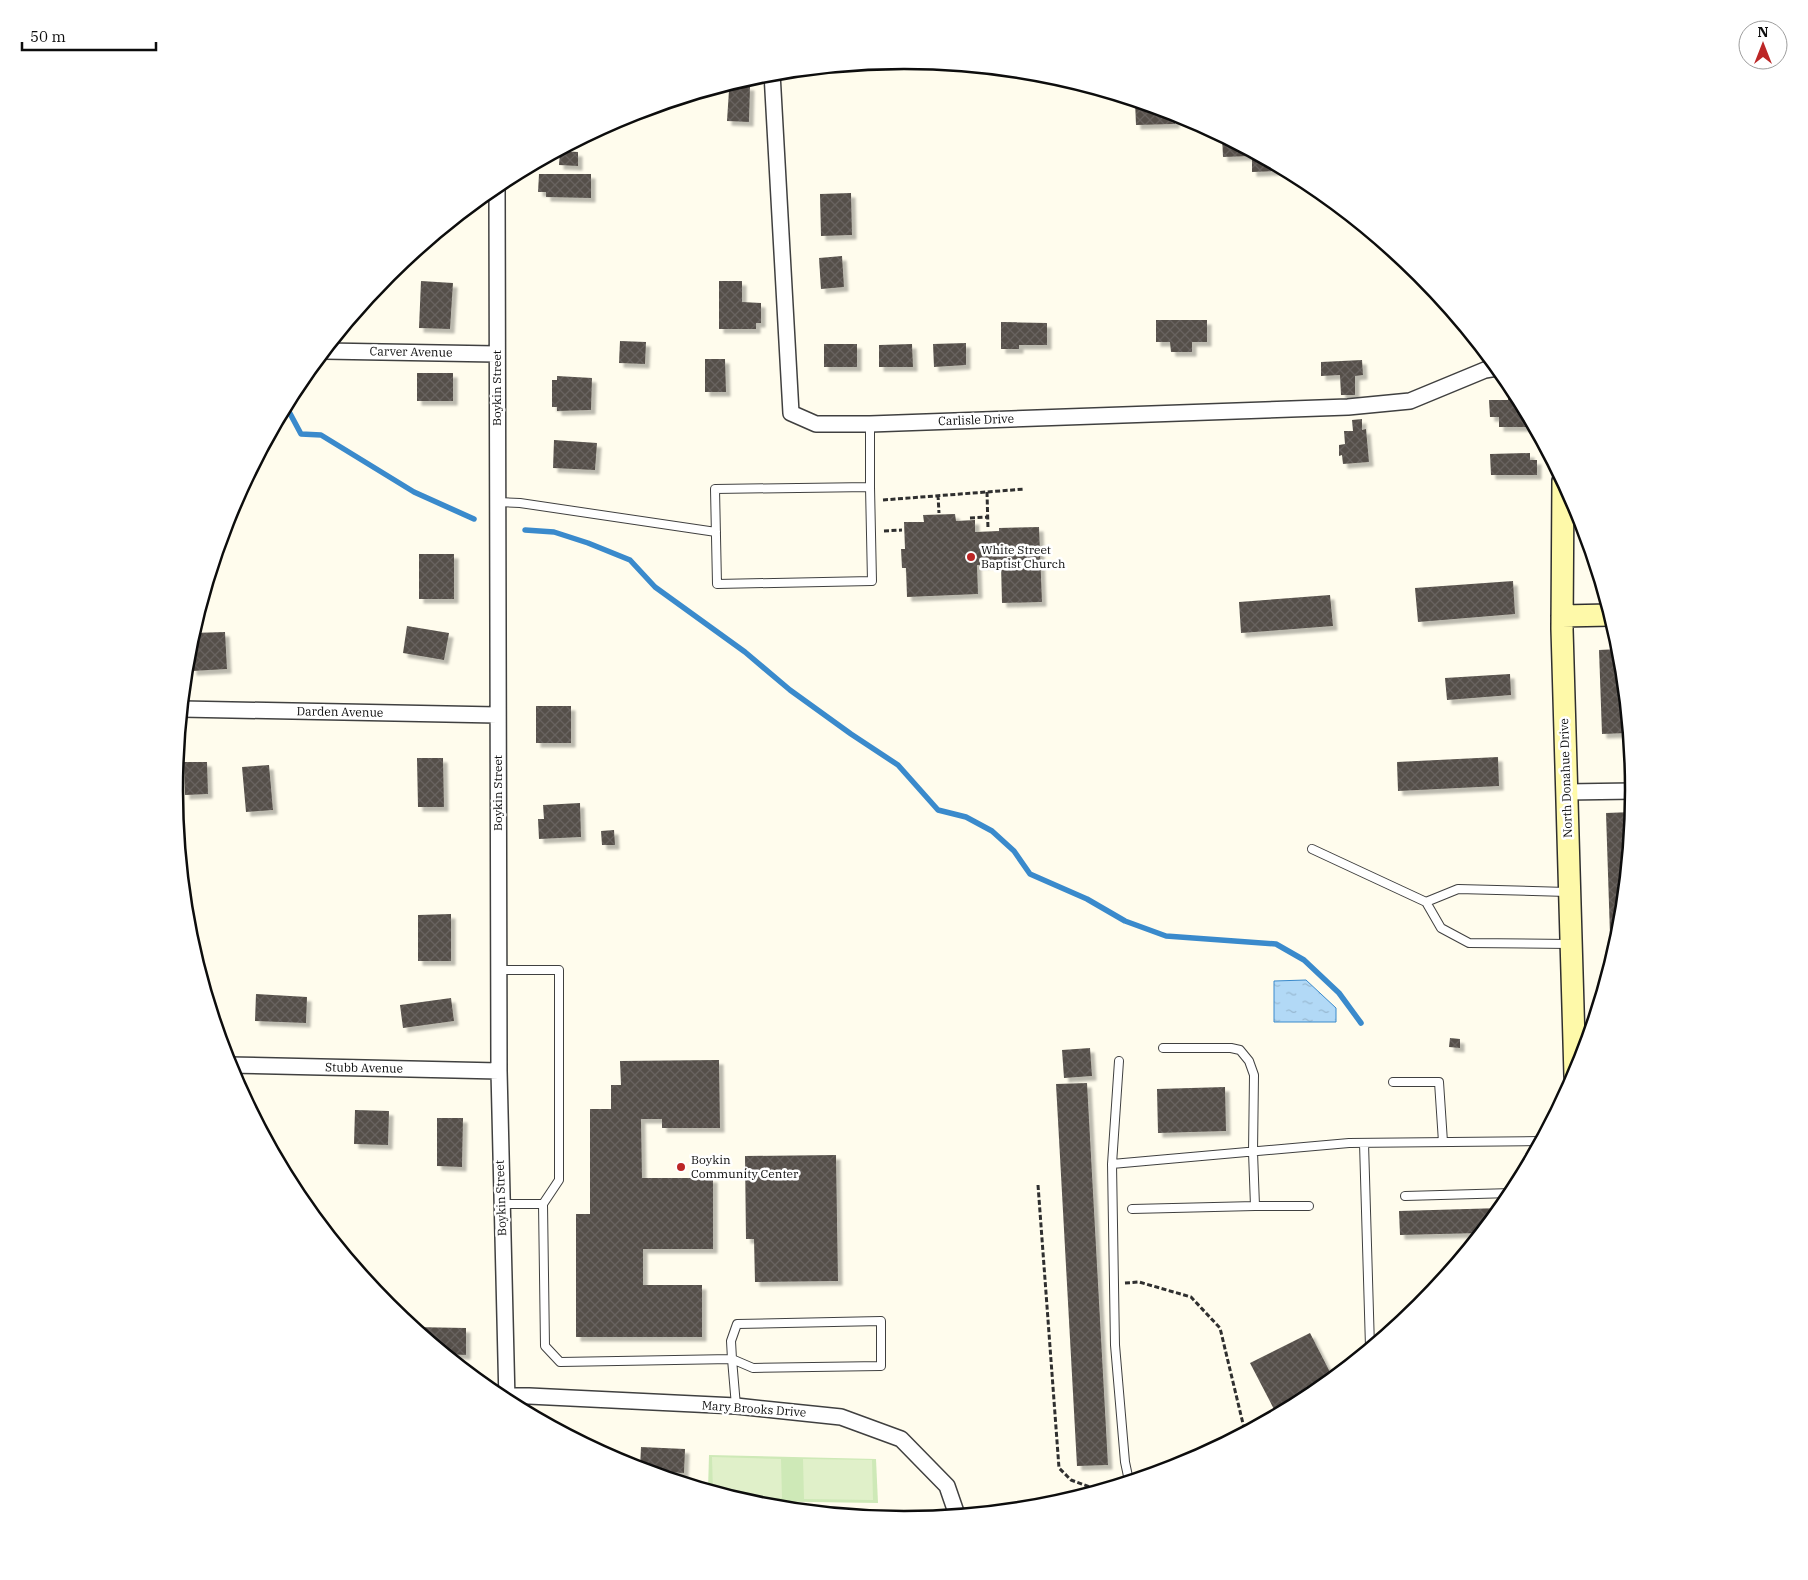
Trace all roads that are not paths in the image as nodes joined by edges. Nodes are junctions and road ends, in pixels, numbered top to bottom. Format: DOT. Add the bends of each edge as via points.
graph roads {
  1 [pos="772,81"];
  2 [pos="497,194"];
  3 [pos="332,351"];
  4 [pos="496,354"];
  5 [pos="1489,369"];
  6 [pos="870,424"];
  7 [pos="870,486"];
  8 [pos="1563,498"];
  9 [pos="497,502"];
  10 [pos="716,532"];
  11 [pos="1604,615"];
  12 [pos="1562,616"];
  13 [pos="188,709"];
  14 [pos="497,715"];
  15 [pos="1625,791"];
  16 [pos="1566,792"];
  17 [pos="1312,849"];
  18 [pos="1569,892"];
  19 [pos="1426,902"];
  20 [pos="1571,944"];
  21 [pos="498,970"];
  22 [pos="1163,1048"];
  23 [pos="1574,1055"];
  24 [pos="1119,1061"];
  25 [pos="238,1065"];
  26 [pos="499,1071"];
  27 [pos="1393,1082"];
  28 [pos="1534,1141"];
  29 [pos="1443,1142"];
  30 [pos="1364,1143"];
  31 [pos="1253,1152"];
  32 [pos="1112,1164"];
  33 [pos="1502,1193"];
  34 [pos="1405,1196"];
  35 [pos="502,1204"];
  36 [pos="543,1204"];
  37 [pos="1255,1206"];
  38 [pos="1309,1206"];
  39 [pos="1132,1209"];
  40 [pos="1370,1340"];
  41 [pos="732,1359"];
  42 [pos="504,1391"];
  43 [pos="516,1398"];
  44 [pos="736,1406"];
  45 [pos="1128,1476"];
  46 [pos="955,1510"];
  1 -- 6 [label="street, Carlisle Drive" via="791,413 816,424"];
  2 -- 4 [label="street, Boykin Street"];
  3 -- 4 [label="street, Carver Avenue"];
  4 -- 9 [label="street, Boykin Street"];
  5 -- 6 [label="street, Carlisle Drive" via="1410,401 1357,406"];
  6 -- 7 [label="lane"];
  7 -- 10 [label="lane" via="715,489"];
  7 -- 10 [label="lane" via="872,581 717,584"];
  8 -- 12 [label="street, North Donahue Drive"];
  9 -- 10 [label="lane"];
  9 -- 14 [label="street, Boykin Street"];
  11 -- 12 [label="street"];
  12 -- 16 [label="street, North Donahue Drive"];
  13 -- 14 [label="street, Darden Avenue"];
  14 -- 21 [label="street, Boykin Street"];
  15 -- 16 [label="street"];
  16 -- 18 [label="street, North Donahue Drive"];
  17 -- 19 [label="lane"];
  18 -- 19 [label="lane" via="1458,889"];
  18 -- 20 [label="street, North Donahue Drive"];
  19 -- 20 [label="lane" via="1441,928 1469,943"];
  20 -- 23 [label="street, North Donahue Drive"];
  21 -- 26 [label="street, Boykin Street"];
  21 -- 36 [label="lane" via="559,970 559,1180"];
  22 -- 31 [label="lane" via="1240,1050 1254,1074"];
  24 -- 32 [label="lane"];
  25 -- 26 [label="street, Stubb Avenue"];
  26 -- 35 [label="street, Boykin Street"];
  27 -- 29 [label="lane" via="1439,1082"];
  28 -- 29 [label="lane"];
  29 -- 30 [label="lane"];
  30 -- 31 [label="lane"];
  30 -- 40 [label="lane"];
  31 -- 32 [label="lane"];
  31 -- 37 [label="lane"];
  32 -- 45 [label="lane" via="1116,1345"];
  33 -- 34 [label="lane"];
  35 -- 36 [label="lane"];
  35 -- 42 [label="street, Boykin Street"];
  36 -- 41 [label="lane" via="545,1346 560,1362"];
  37 -- 38 [label="lane"];
  37 -- 39 [label="lane"];
  41 -- 41 [label="lane" via="731,1341 737,1324 881,1321 881,1366 753,1368"];
  41 -- 44 [label="lane"];
  43 -- 44 [label="street, Mary Brooks Drive"];
  44 -- 46 [label="street, Mary Brooks Drive" via="841,1417 901,1439 947,1486"];
}
